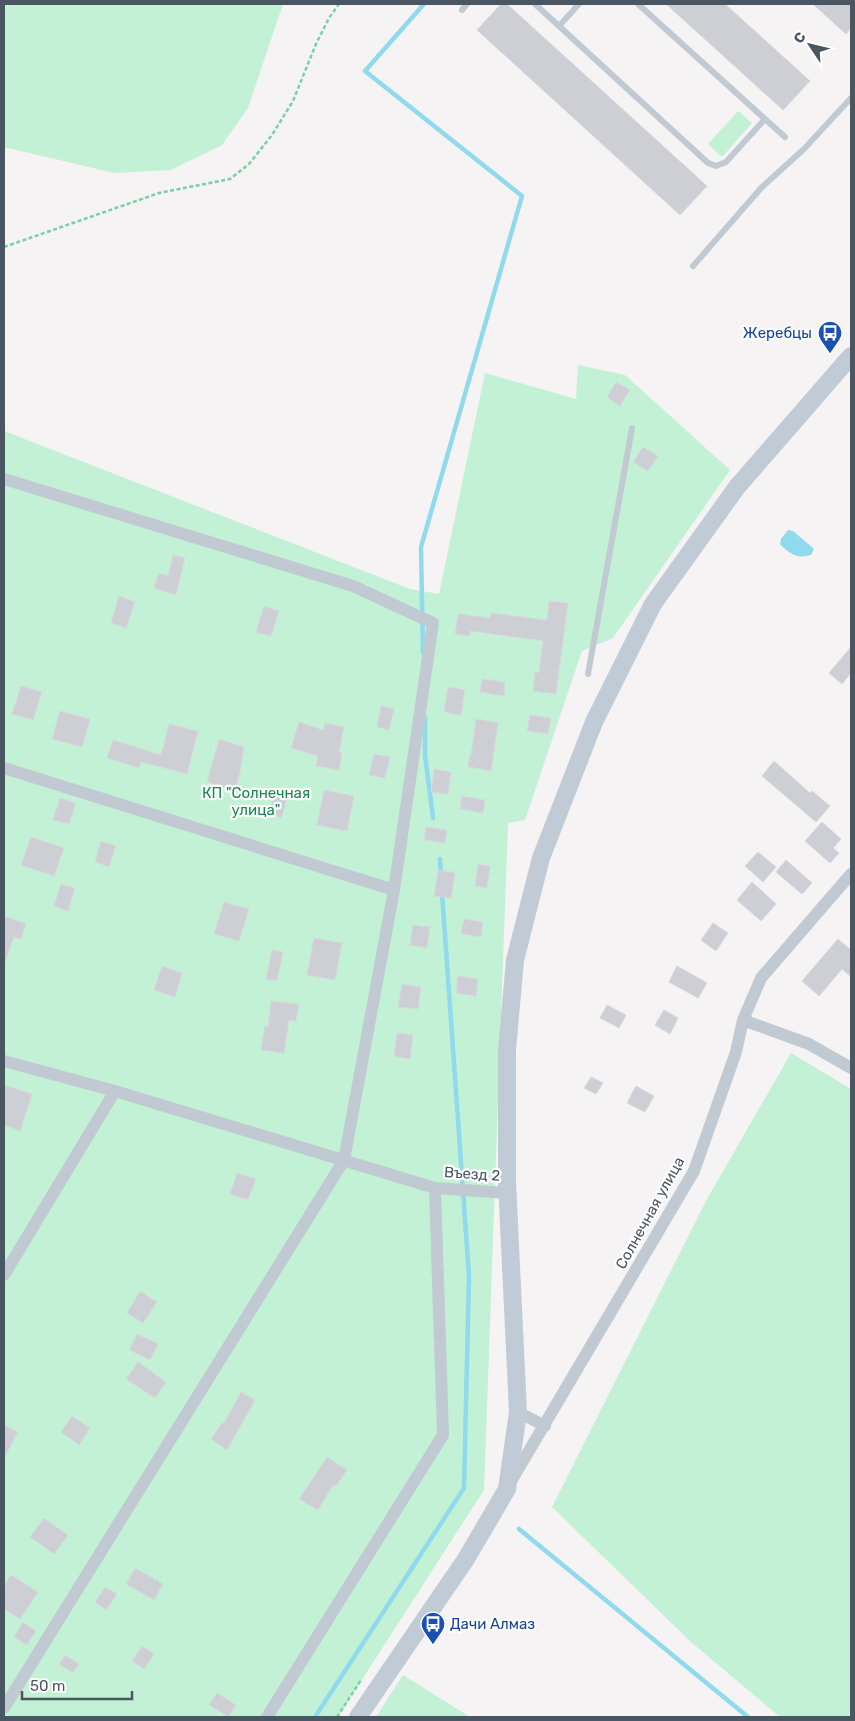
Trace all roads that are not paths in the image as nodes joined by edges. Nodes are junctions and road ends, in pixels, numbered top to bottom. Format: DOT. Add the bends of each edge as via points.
graph roads {
  1 [pos="467,4"];
  2 [pos="535,4"];
  3 [pos="579,4"];
  4 [pos="638,4"];
  5 [pos="462,10"];
  6 [pos="559,26"];
  7 [pos="851,98"];
  8 [pos="765,119"];
  9 [pos="785,137"];
  10 [pos="693,266"];
  11 [pos="851,356"];
  12 [pos="632,428"];
  13 [pos="4,479"];
  14 [pos="588,674"];
  15 [pos="4,768"];
  16 [pos="851,874"];
  17 [pos="394,890"];
  18 [pos="743,1020"];
  19 [pos="4,1061"];
  20 [pos="851,1068"];
  21 [pos="115,1091"];
  22 [pos="344,1160"];
  23 [pos="435,1188"];
  24 [pos="507,1193"];
  25 [pos="4,1274"];
  26 [pos="518,1412"];
  27 [pos="545,1426"];
  28 [pos="506,1489"];
  29 [pos="4,1708"];
  30 [pos="267,1717"];
  31 [pos="358,1717"];
  1 -- 5 [label="lane"];
  2 -- 6 [label="lane"];
  3 -- 6 [label="lane"];
  4 -- 8 [label="lane"];
  6 -- 8 [label="lane" via="716,166 726,162"];
  7 -- 10 [label="lane" via="804,149 762,187"];
  8 -- 9 [label="lane"];
  11 -- 24 [label="main road" via="737,486 659,596 594,722 541,858 515,960 507,1050"];
  12 -- 14 [label="lane"];
  13 -- 17 [label="street" via="353,586 433,623"];
  15 -- 17 [label="street"];
  16 -- 18 [label="street, Солнечная улица" via="761,978"];
  17 -- 22 [label="street"];
  18 -- 20 [label="street" via="809,1044"];
  18 -- 27 [label="street, Солнечная улица" via="736,1052 694,1171"];
  19 -- 21 [label="street, Въезд 2"];
  21 -- 22 [label="street, Въезд 2"];
  21 -- 25 [label="street"];
  22 -- 23 [label="street, Въезд 2"];
  22 -- 29 [label="street"];
  23 -- 24 [label="street, Въезд 2"];
  23 -- 30 [label="street" via="443,1435"];
  24 -- 26 [label="main road"];
  26 -- 27 [label="street"];
  26 -- 28 [label="main road"];
  27 -- 28 [label="street, Солнечная улица"];
  28 -- 31 [label="main road" via="466,1559"];
}
